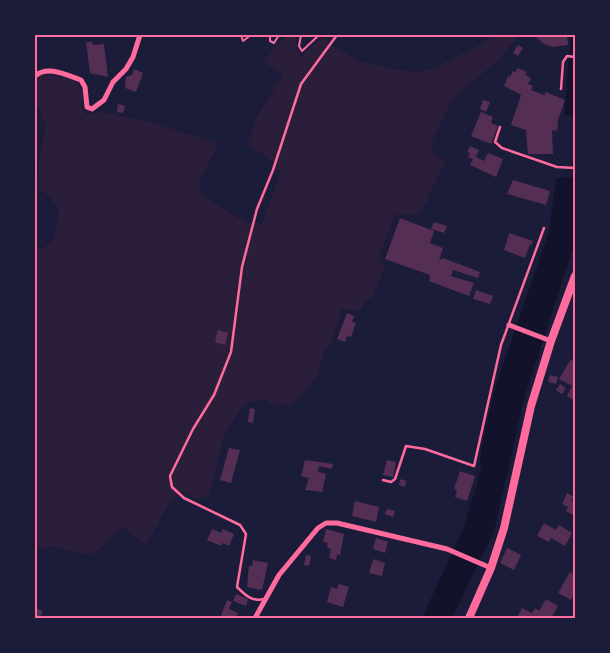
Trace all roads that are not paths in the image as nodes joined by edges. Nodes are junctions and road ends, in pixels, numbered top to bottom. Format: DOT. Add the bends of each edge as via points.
graph roads {
  1 [pos="140,35"];
  2 [pos="336,35"];
  3 [pos="575,57"];
  4 [pos="35,76"];
  5 [pos="561,88"];
  6 [pos="500,127"];
  7 [pos="575,168"];
  8 [pos="544,228"];
  9 [pos="574,280"];
  10 [pos="511,326"];
  11 [pos="549,340"];
  12 [pos="383,480"];
  13 [pos="491,568"];
  14 [pos="265,599"];
  15 [pos="255,618"];
  16 [pos="469,618"];
  1 -- 4 [label="street" via="133,57 113,82 104,100 92,109 87,106 81,80 56,72 41,71"];
  2 -- 14 [label="lane" via="301,84 257,209 242,268 231,352 214,395 192,429 170,476 172,487 184,498 240,526 246,534 237,587 257,601"];
  3 -- 5 [label="lane" via="567,56 564,62"];
  6 -- 7 [label="lane" via="495,142 502,148 557,167"];
  8 -- 10 [label="lane"];
  9 -- 11 [label="main road"];
  10 -- 11 [label="street"];
  10 -- 12 [label="lane" via="495,368 474,466 406,446 395,480"];
  11 -- 13 [label="main road" via="504,528"];
  13 -- 14 [label="street" via="447,549 326,523 318,528 279,575"];
  13 -- 16 [label="main road"];
  14 -- 15 [label="street"];
}
